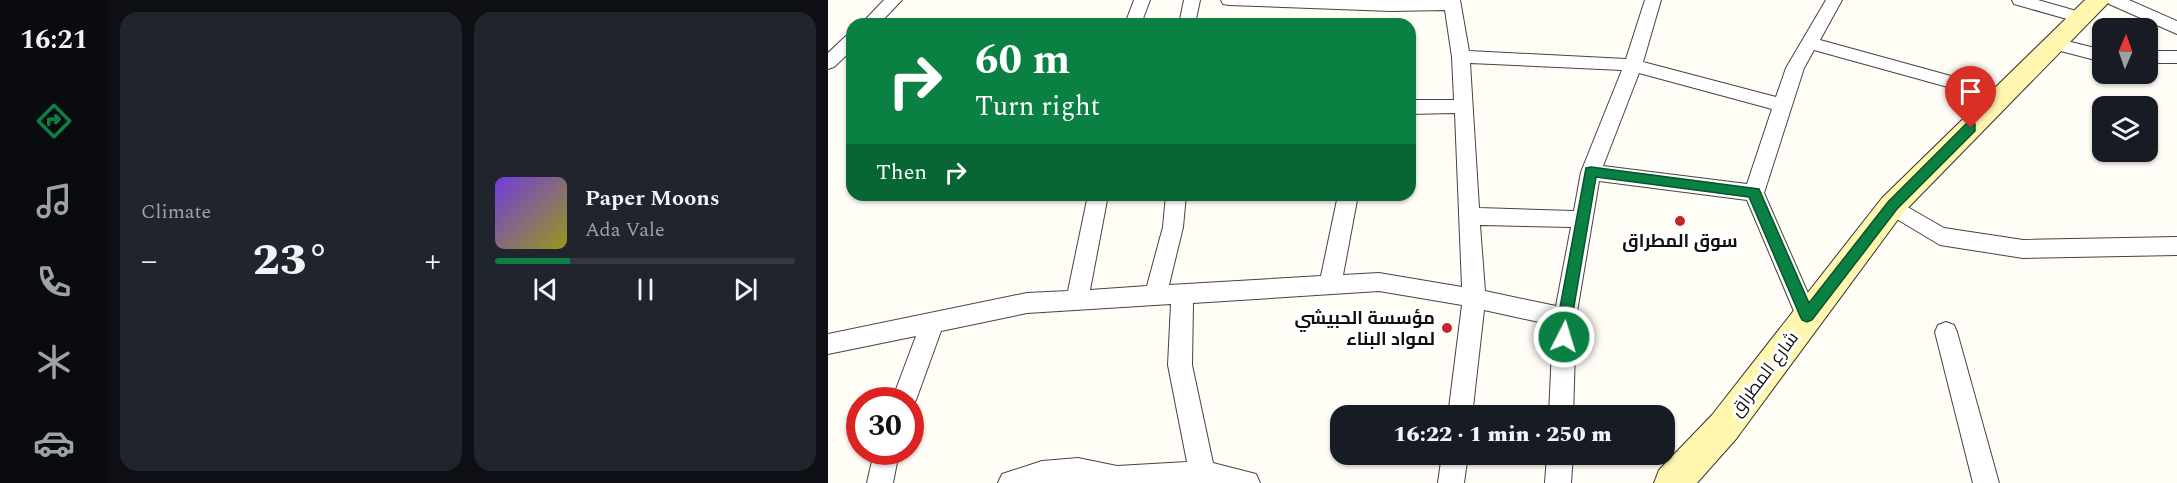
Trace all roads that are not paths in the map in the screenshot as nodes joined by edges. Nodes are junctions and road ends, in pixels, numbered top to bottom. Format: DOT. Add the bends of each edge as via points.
graph roads {
  1 [pos="894,0"];
  2 [pos="1142,0"];
  3 [pos="1192,0"];
  4 [pos="1229,0"];
  5 [pos="1653,0"];
  6 [pos="1834,0"];
  7 [pos="2020,0"];
  8 [pos="2115,0"];
  9 [pos="1451,3"];
  10 [pos="2090,9"];
  11 [pos="875,18"];
  12 [pos="1135,18"];
  13 [pos="1188,18"];
  14 [pos="2177,28"];
  15 [pos="1810,43"];
  16 [pos="2055,44"];
  17 [pos="846,46"];
  18 [pos="2092,53"];
  19 [pos="1461,57"];
  20 [pos="2158,57"];
  21 [pos="2177,57"];
  22 [pos="828,63"];
  23 [pos="1633,65"];
  24 [pos="2002,96"];
  25 [pos="1783,105"];
  26 [pos="1464,106"];
  27 [pos="1416,107"];
  28 [pos="1591,172"];
  29 [pos="1754,193"];
  30 [pos="1097,201"];
  31 [pos="1175,201"];
  32 [pos="1347,201"];
  33 [pos="1892,206"];
  34 [pos="1469,216"];
  35 [pos="1583,219"];
  36 [pos="2177,246"];
  37 [pos="1330,285"];
  38 [pos="1182,293"];
  39 [pos="1156,295"];
  40 [pos="1474,298"];
  41 [pos="1077,299"];
  42 [pos="1807,316"];
  43 [pos="1565,318"];
  44 [pos="933,322"];
  45 [pos="1946,332"];
  46 [pos="828,344"];
  47 [pos="909,387"];
  48 [pos="1461,405"];
  49 [pos="1561,405"];
  50 [pos="884,465"];
  51 [pos="1453,465"];
  52 [pos="1559,465"];
  53 [pos="1202,474"];
  54 [pos="1116,481"];
  55 [pos="880,483"];
  56 [pos="1011,483"];
  57 [pos="1247,483"];
  58 [pos="1451,483"];
  59 [pos="1558,483"];
  60 [pos="1672,483"];
  61 [pos="1986,483"];
  1 -- 11 [label="street"];
  2 -- 12 [label="street"];
  3 -- 13 [label="street"];
  4 -- 9 [label="street" via="1390,6"];
  5 -- 23 [label="street"];
  6 -- 15 [label="street"];
  7 -- 10 [label="street"];
  8 -- 14 [label="street"];
  9 -- 19 [label="street"];
  10 -- 16 [label="street, شارع المطراق"];
  15 -- 24 [label="street"];
  15 -- 25 [label="street" via="1795,68"];
  16 -- 18 [label="street"];
  16 -- 24 [label="street, شارع المطراق"];
  17 -- 22 [label="street"];
  19 -- 23 [label="street"];
  19 -- 26 [label="street"];
  20 -- 21 [label="street"];
  23 -- 25 [label="street"];
  23 -- 28 [label="street"];
  24 -- 33 [label="street, شارع المطراق"];
  25 -- 29 [label="street"];
  26 -- 27 [label="street"];
  26 -- 34 [label="street"];
  28 -- 29 [label="street"];
  28 -- 35 [label="street"];
  29 -- 42 [label="street"];
  30 -- 41 [label="street"];
  31 -- 39 [label="street"];
  32 -- 37 [label="street"];
  33 -- 36 [label="street" via="1940,236 2024,249"];
  33 -- 42 [label="street, شارع المطراق"];
  34 -- 35 [label="street"];
  34 -- 40 [label="street"];
  35 -- 43 [label="street"];
  37 -- 38 [label="street"];
  37 -- 40 [label="street" via="1379,282"];
  38 -- 39 [label="street"];
  38 -- 53 [label="street" via="1180,365"];
  39 -- 41 [label="street"];
  40 -- 43 [label="street"];
  40 -- 48 [label="street"];
  41 -- 44 [label="street" via="1027,303"];
  42 -- 60 [label="street, شارع المطراق" via="1724,428"];
  43 -- 49 [label="street"];
  44 -- 46 [label="street"];
  44 -- 47 [label="street"];
  45 -- 61 [label="street"];
  50 -- 55 [label="street"];
  51 -- 58 [label="street"];
  52 -- 59 [label="street"];
  53 -- 54 [label="street"];
  53 -- 57 [label="street"];
  54 -- 56 [label="street" via="1078,471 1042,474"];
}
